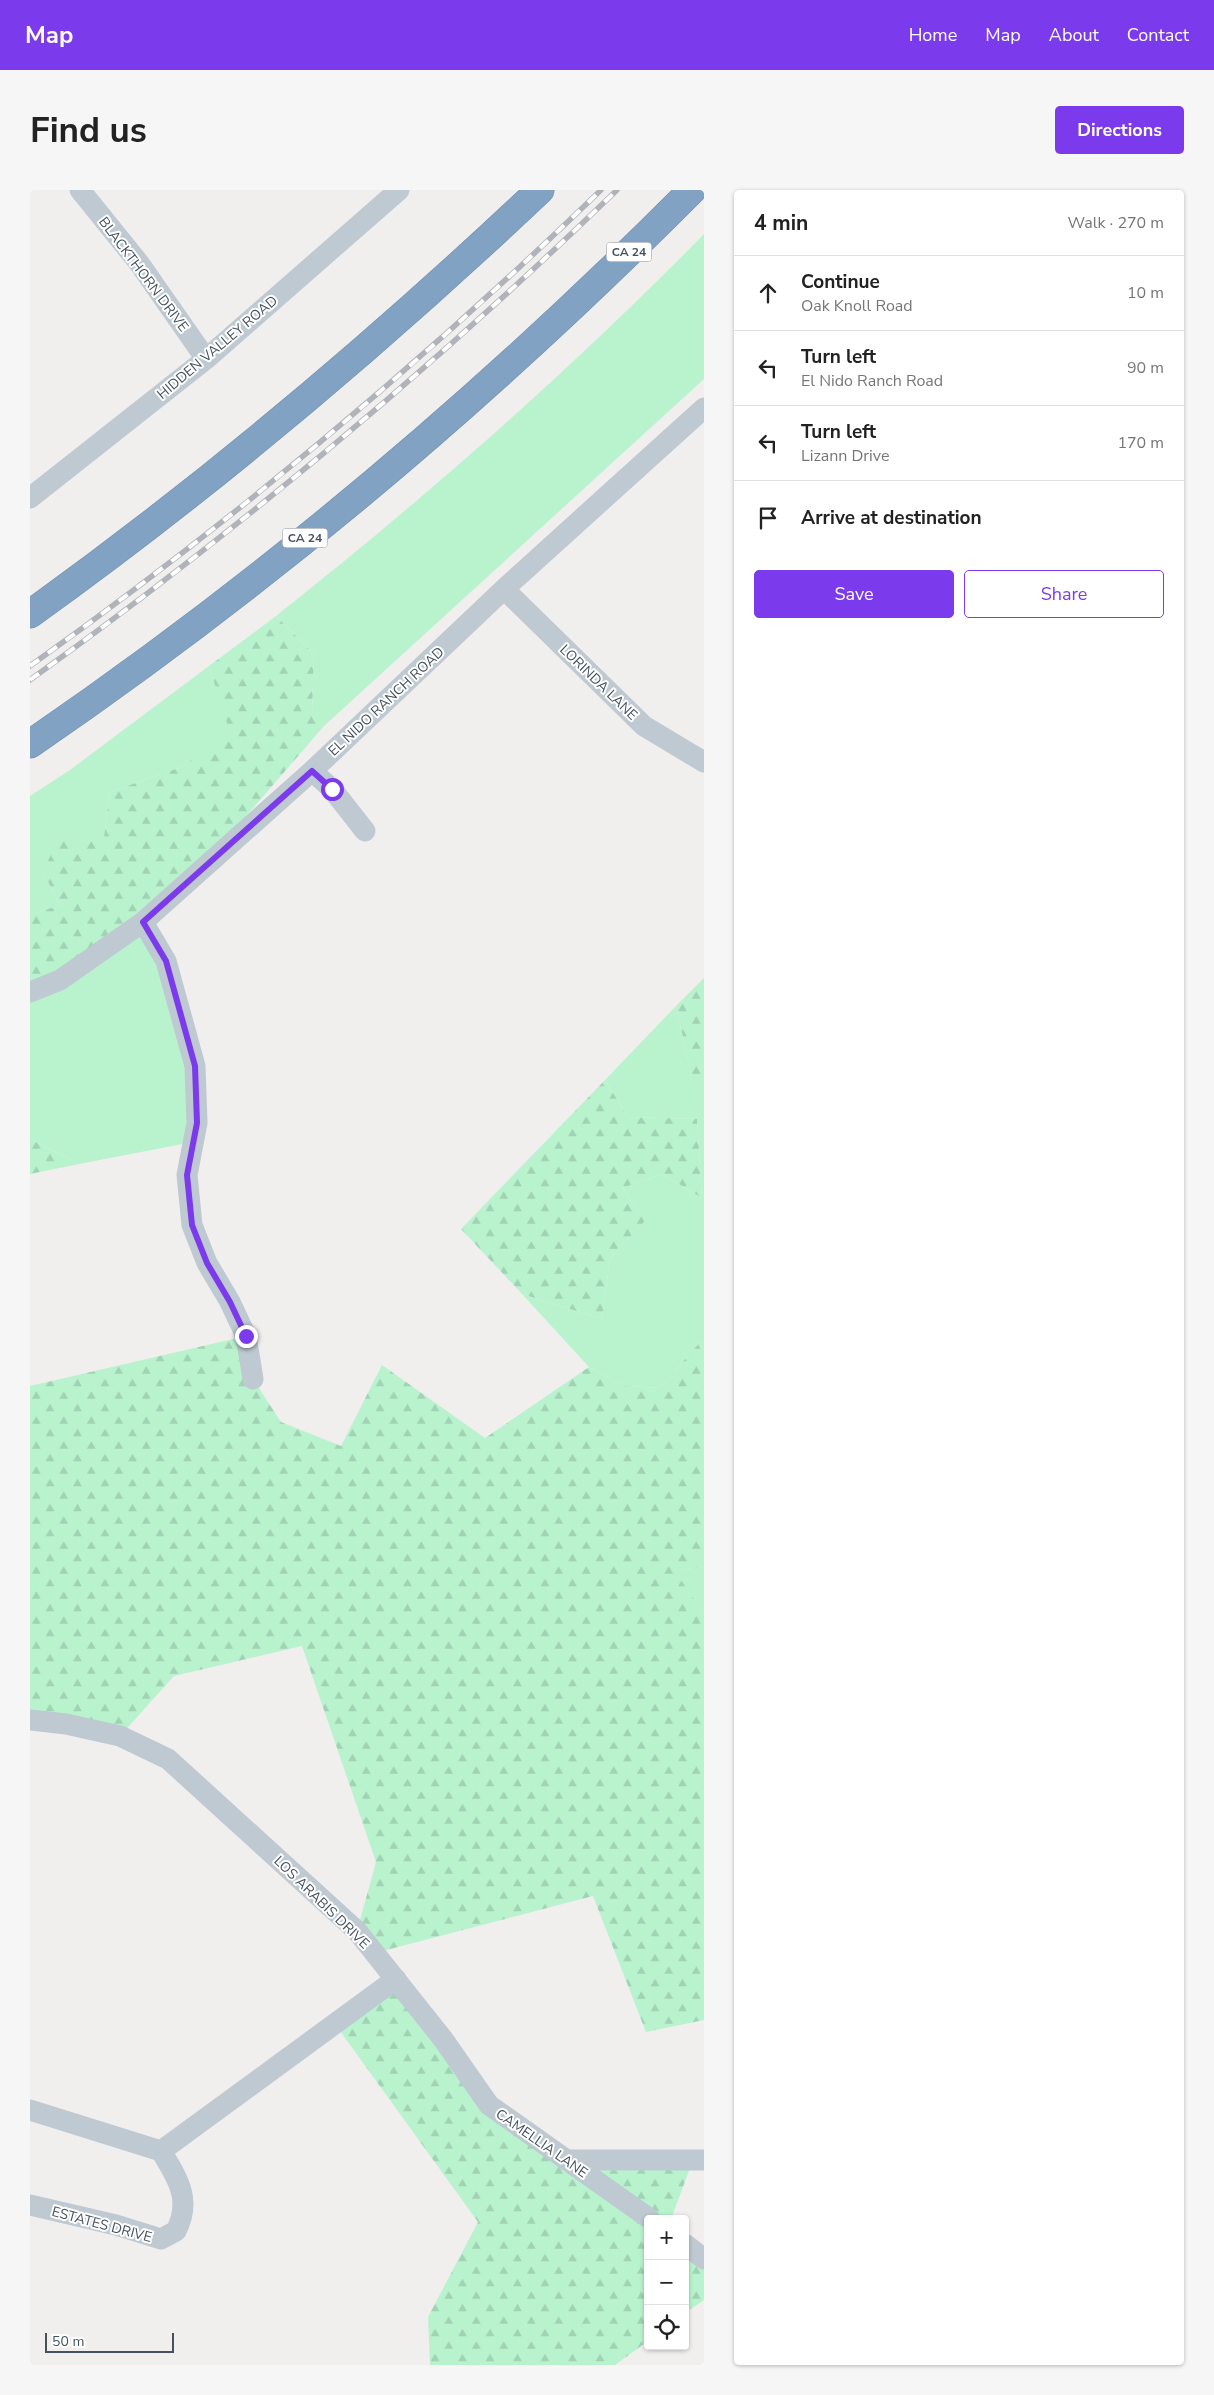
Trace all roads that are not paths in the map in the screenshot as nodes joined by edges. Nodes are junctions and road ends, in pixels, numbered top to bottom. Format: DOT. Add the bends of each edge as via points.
graph roads {
  1 [pos="80,190"];
  2 [pos="400,190"];
  3 [pos="530,190"];
  4 [pos="540,190"];
  5 [pos="692,190"];
  6 [pos="499,228"];
  7 [pos="206,359"];
  8 [pos="704,408"];
  9 [pos="30,498"];
  10 [pos="504,589"];
  11 [pos="30,614"];
  12 [pos="30,744"];
  13 [pos="704,762"];
  14 [pos="312,771"];
  15 [pos="365,831"];
  16 [pos="143,922"];
  17 [pos="30,992"];
  18 [pos="253,1378"];
  19 [pos="30,1720"];
  20 [pos="396,1979"];
  21 [pos="30,2110"];
  22 [pos="161,2151"];
  23 [pos="566,2160"];
  24 [pos="704,2160"];
  25 [pos="30,2205"];
  26 [pos="644,2215"];
  27 [pos="689,2247"];
  28 [pos="704,2259"];
  1 -- 7 [label="street, BLACKTHORN DRIVE" via="139,263"];
  2 -- 7 [label="street, HIDDEN VALLEY ROAD"];
  3 -- 6 [label="highway"];
  4 -- 6 [label="highway"];
  5 -- 12 [label="highway, CA 24" via="537,338 397,463 251,581 132,672"];
  6 -- 11 [label="highway" via="388,330 273,427 156,521"];
  7 -- 9 [label="street, HIDDEN VALLEY ROAD"];
  8 -- 10 [label="street, EL NIDO RANCH ROAD"];
  10 -- 13 [label="street, LORINDA LANE" via="644,726"];
  10 -- 14 [label="street, EL NIDO RANCH ROAD"];
  14 -- 15 [label="street" via="332,789"];
  14 -- 16 [label="street, EL NIDO RANCH ROAD"];
  16 -- 17 [label="street, EL NIDO RANCH ROAD" via="60,980"];
  16 -- 18 [label="street" via="166,961 195,1066 197,1123 187,1175 192,1225 207,1263 246,1336"];
  19 -- 20 [label="street, LOS ARABIS DRIVE" via="120,1736 168,1758 357,1931"];
  20 -- 22 [label="street"];
  20 -- 23 [label="street, CAMELLIA LANE" via="443,2039 488,2105"];
  21 -- 22 [label="street"];
  22 -- 25 [label="street, ESTATES DRIVE" via="176,2176 185,2204 176,2231 161,2239"];
  23 -- 24 [label="street"];
  23 -- 26 [label="street, CAMELLIA LANE"];
  27 -- 28 [label="street"];
}
